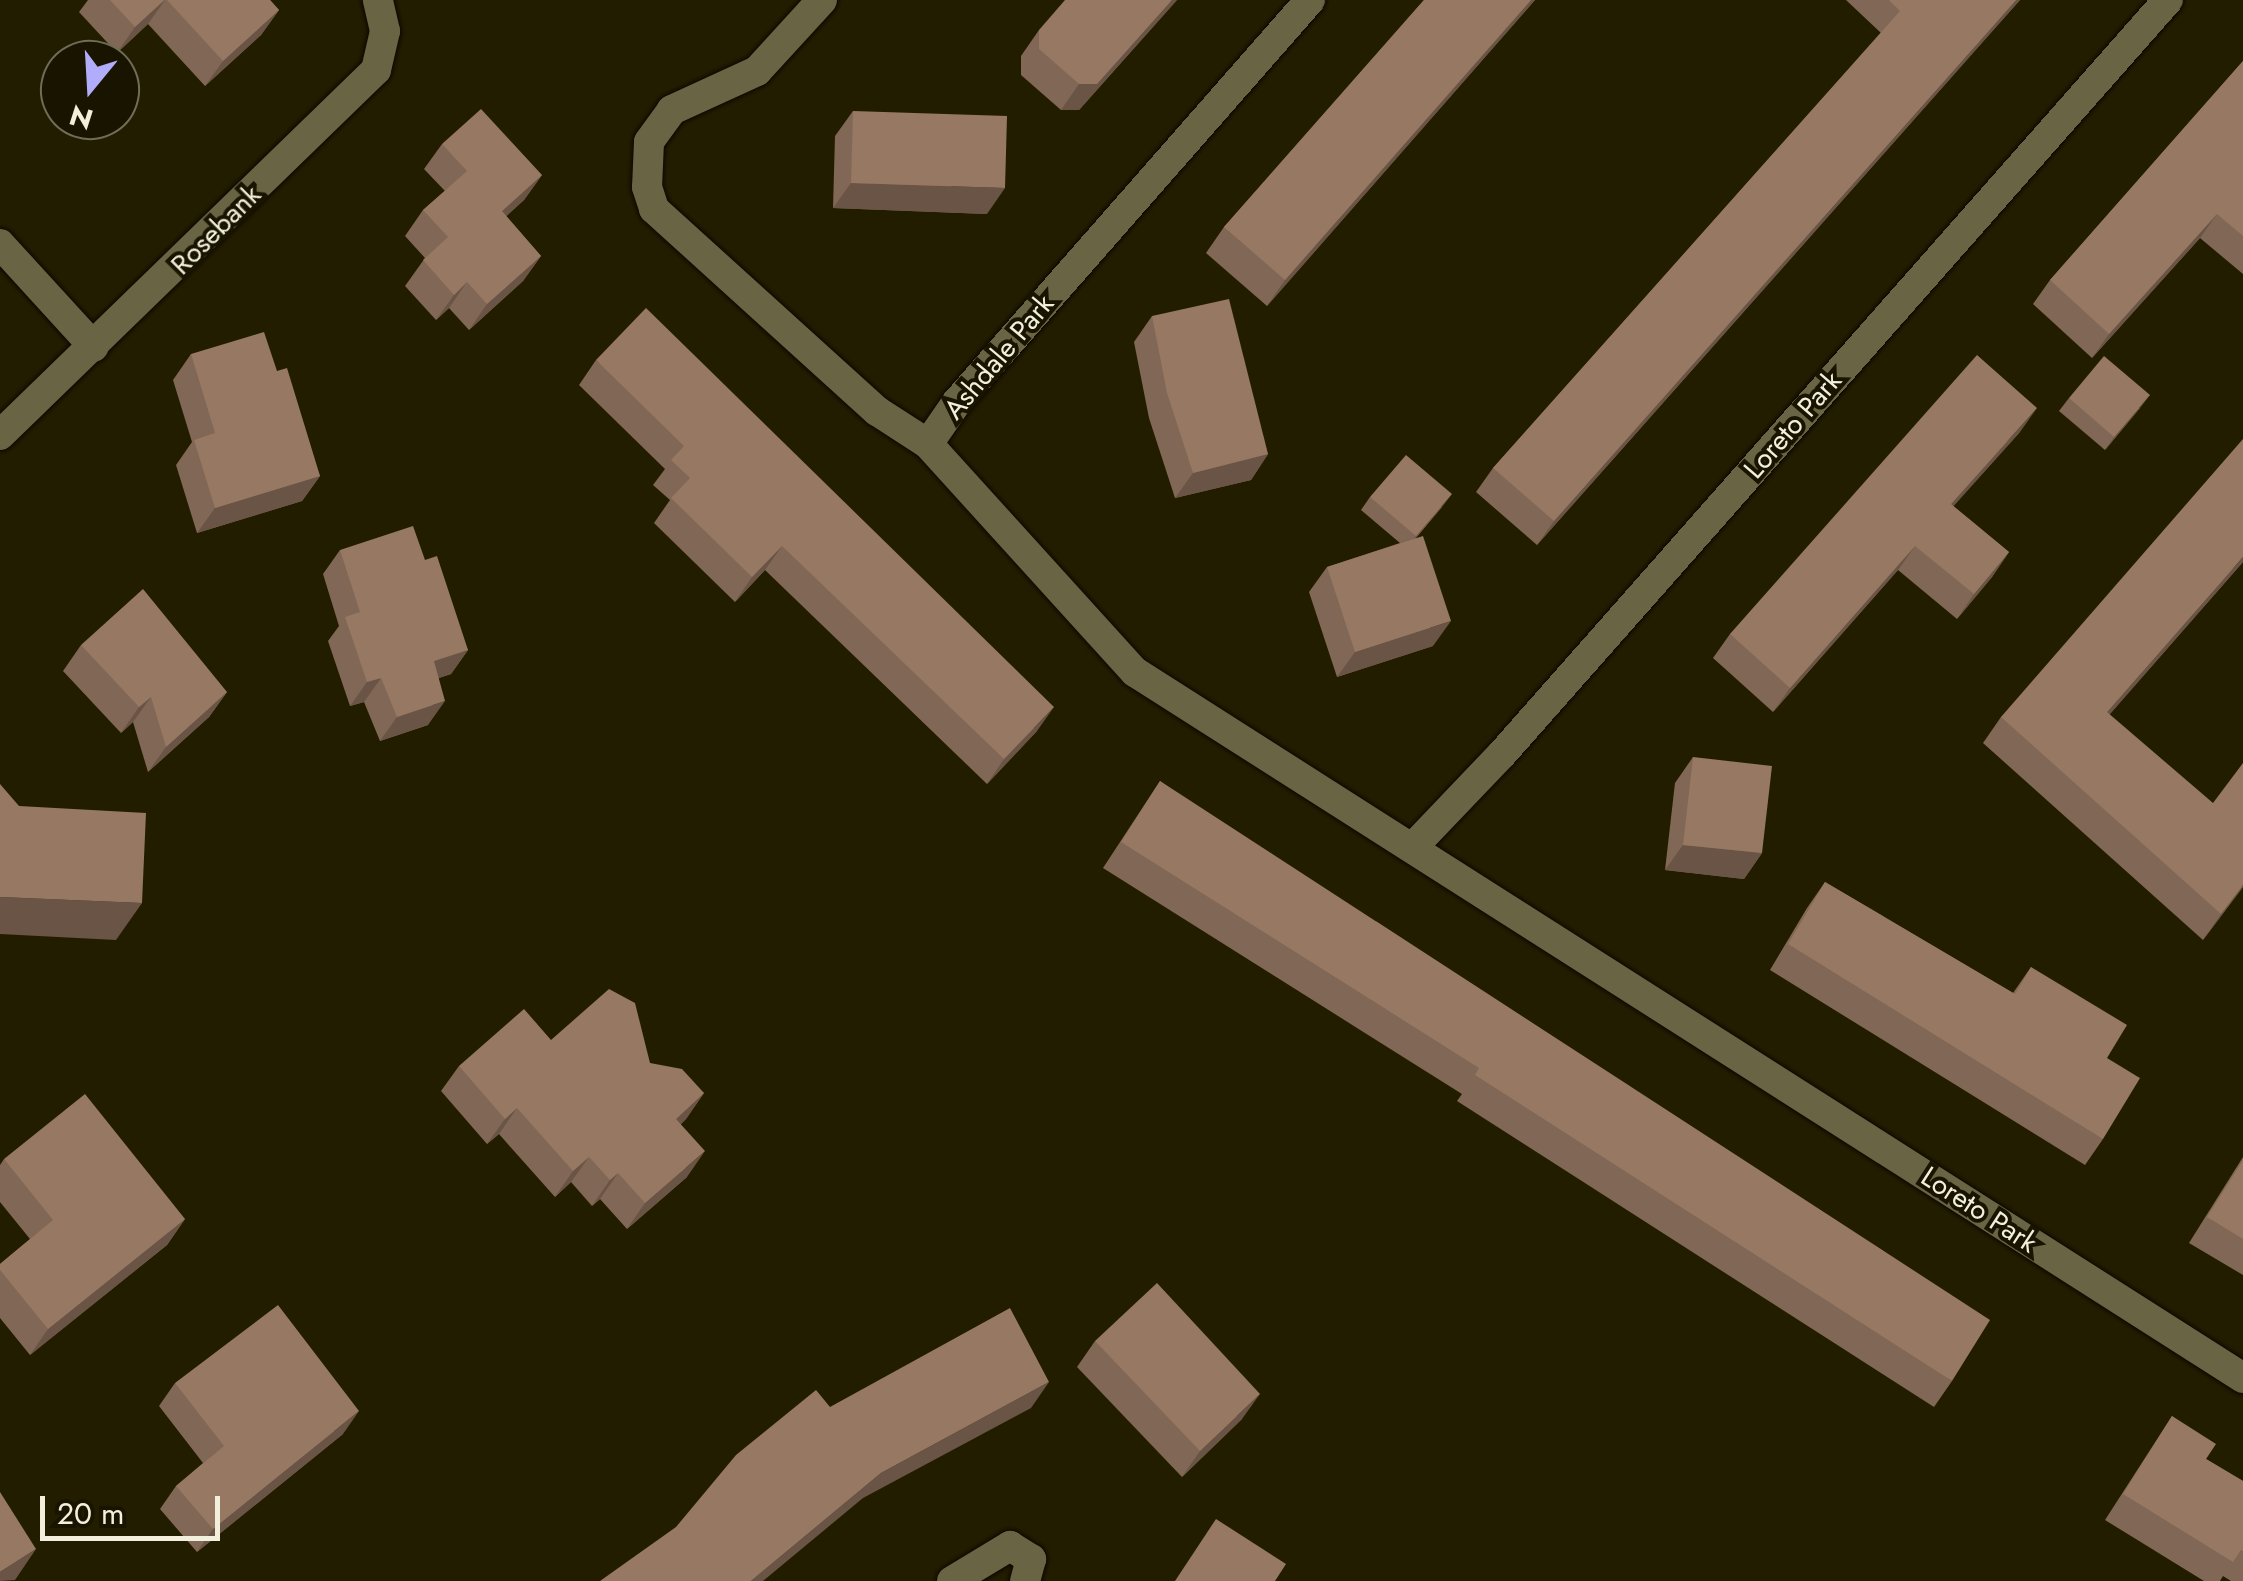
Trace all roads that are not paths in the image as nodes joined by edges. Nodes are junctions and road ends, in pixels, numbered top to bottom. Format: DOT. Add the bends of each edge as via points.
graph roads {
  1 [pos="378,0"];
  2 [pos="822,0"];
  3 [pos="1310,0"];
  4 [pos="2168,0"];
  5 [pos="0,244"];
  6 [pos="94,347"];
  7 [pos="0,436"];
  8 [pos="928,444"];
  9 [pos="1414,846"];
  10 [pos="2243,1378"];
  11 [pos="952,1581"];
  12 [pos="1025,1581"];
  1 -- 6 [label="street, Rosebank" via="384,31 376,70"];
  2 -- 8 [label="street, Ashdale Park" via="757,71 694,96 658,125 645,163 654,209 878,411"];
  3 -- 8 [label="street, Ashdale Park" via="957,402"];
  4 -- 9 [label="street, Loreto Park"];
  5 -- 6 [label="street"];
  6 -- 7 [label="street, Rosebank"];
  8 -- 9 [label="street, Loreto Park" via="1135,672"];
  9 -- 10 [label="street, Loreto Park"];
  11 -- 12 [label="street" via="1010,1546 1031,1559"];
}
